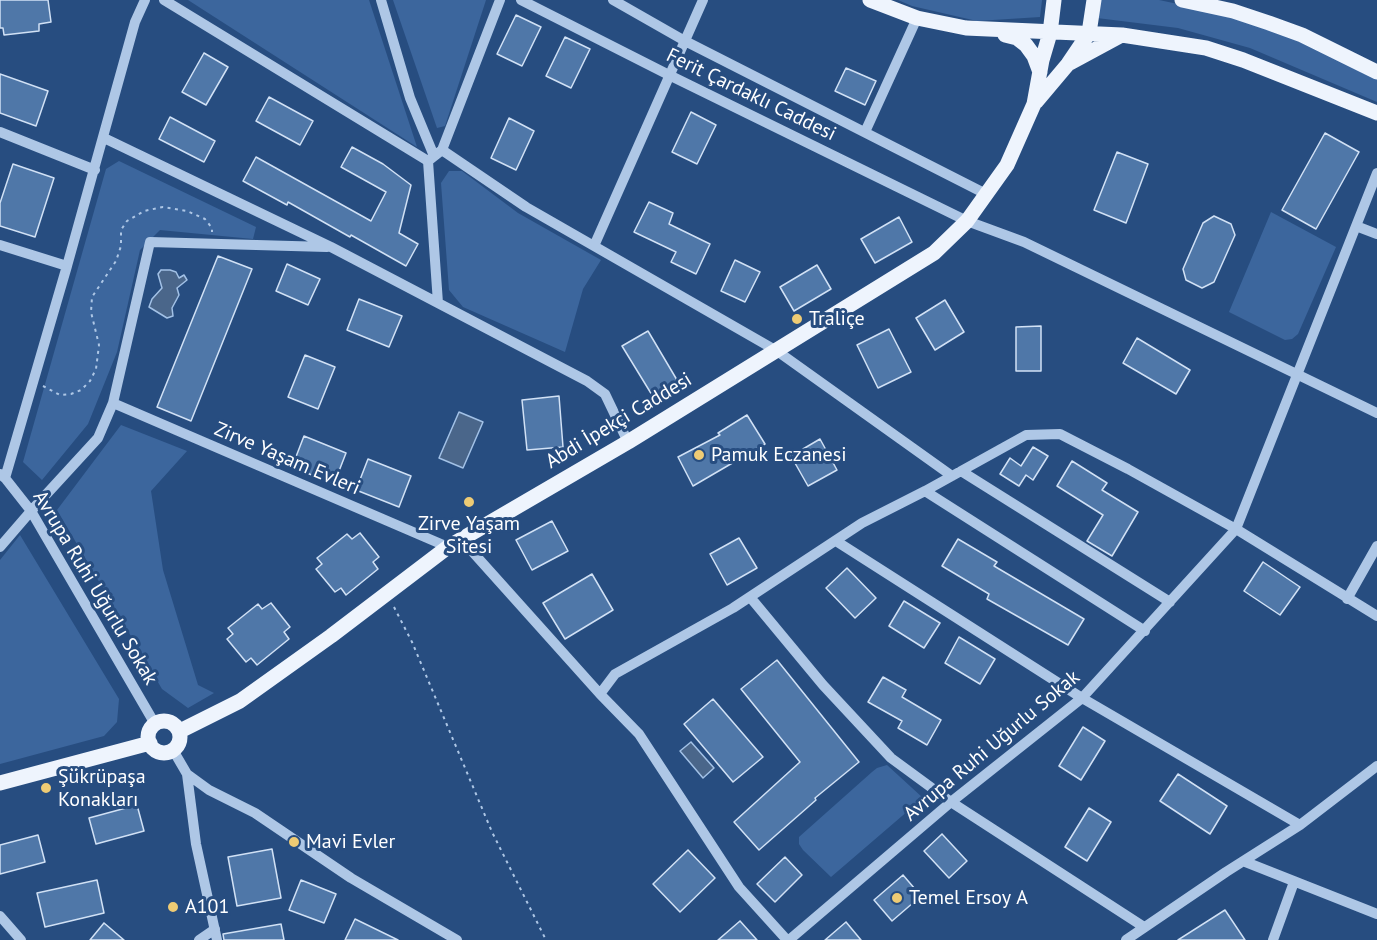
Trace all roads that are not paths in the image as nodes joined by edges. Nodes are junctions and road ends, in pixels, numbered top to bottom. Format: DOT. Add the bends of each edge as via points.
graph roads {
  1 [pos="145,0"];
  2 [pos="164,0"];
  3 [pos="381,0"];
  4 [pos="500,0"];
  5 [pos="521,0"];
  6 [pos="613,0"];
  7 [pos="703,0"];
  8 [pos="870,0"];
  9 [pos="1054,0"];
  10 [pos="1094,0"];
  11 [pos="1182,0"];
  12 [pos="916,18"];
  13 [pos="994,31"];
  14 [pos="1050,33"];
  15 [pos="1089,33"];
  16 [pos="1122,35"];
  17 [pos="685,41"];
  18 [pos="1068,64"];
  19 [pos="1040,72"];
  20 [pos="1377,72"];
  21 [pos="671,76"];
  22 [pos="1034,104"];
  23 [pos="1377,113"];
  24 [pos="0,132"];
  25 [pos="865,132"];
  26 [pos="104,138"];
  27 [pos="435,156"];
  28 [pos="95,170"];
  29 [pos="1377,173"];
  30 [pos="986,194"];
  31 [pos="968,221"];
  32 [pos="1356,226"];
  33 [pos="1377,234"];
  34 [pos="0,245"];
  35 [pos="594,246"];
  36 [pos="332,247"];
  37 [pos="67,266"];
  38 [pos="438,303"];
  39 [pos="777,351"];
  40 [pos="1297,374"];
  41 [pos="112,403"];
  42 [pos="1377,413"];
  43 [pos="628,442"];
  44 [pos="957,474"];
  45 [pos="3,476"];
  46 [pos="925,491"];
  47 [pos="31,511"];
  48 [pos="1236,529"];
  49 [pos="461,539"];
  50 [pos="836,541"];
  51 [pos="1377,546"];
  52 [pos="0,547"];
  53 [pos="448,547"];
  54 [pos="750,597"];
  55 [pos="1347,598"];
  56 [pos="1170,602"];
  57 [pos="1377,616"];
  58 [pos="1145,631"];
  59 [pos="600,694"];
  60 [pos="1082,698"];
  61 [pos="155,724"];
  62 [pos="180,731"];
  63 [pos="150,742"];
  64 [pos="173,750"];
  65 [pos="1377,766"];
  66 [pos="187,774"];
  67 [pos="0,783"];
  68 [pos="951,802"];
  69 [pos="1300,825"];
  70 [pos="1243,861"];
  71 [pos="1294,882"];
  72 [pos="1377,914"];
  73 [pos="0,916"];
  74 [pos="1144,927"];
  75 [pos="216,934"];
  76 [pos="21,940"];
  77 [pos="199,940"];
  78 [pos="457,940"];
  79 [pos="788,940"];
  80 [pos="1126,940"];
  81 [pos="1273,940"];
  1 -- 26 [label="street" via="135,22"];
  2 -- 27 [label="street"];
  3 -- 27 [label="street" via="410,98"];
  4 -- 27 [label="street"];
  5 -- 21 [label="street, Ferit Çardaklı Caddesi"];
  6 -- 17 [label="street"];
  7 -- 17 [label="street"];
  8 -- 12 [label="main road"];
  9 -- 14 [label="main road"];
  10 -- 15 [label="main road"];
  11 -- 20 [label="main road" via="1233,11 1302,35"];
  12 -- 13 [label="main road"];
  12 -- 25 [label="street"];
  13 -- 14 [label="main road"];
  13 -- 19 [label="main road" via="1026,45"];
  14 -- 15 [label="main road"];
  14 -- 19 [label="main road"];
  15 -- 16 [label="main road"];
  15 -- 18 [label="main road"];
  16 -- 18 [label="main road"];
  16 -- 23 [label="main road" via="1206,48"];
  17 -- 21 [label="street"];
  17 -- 25 [label="street"];
  18 -- 22 [label="main road"];
  19 -- 22 [label="main road"];
  21 -- 31 [label="street, Ferit Çardaklı Caddesi"];
  21 -- 35 [label="street"];
  22 -- 30 [label="main road, Abdi İpekçi Caddesi" via="1006,165"];
  24 -- 28 [label="street"];
  25 -- 30 [label="street"];
  26 -- 28 [label="street"];
  26 -- 36 [label="street"];
  27 -- 35 [label="street"];
  27 -- 38 [label="street"];
  28 -- 37 [label="street"];
  29 -- 32 [label="street"];
  30 -- 31 [label="main road, Abdi İpekçi Caddesi"];
  31 -- 39 [label="main road, Abdi İpekçi Caddesi" via="934,254"];
  31 -- 40 [label="street, Ferit Çardaklı Caddesi" via="1024,242"];
  32 -- 33 [label="street"];
  32 -- 40 [label="street"];
  34 -- 37 [label="street"];
  35 -- 39 [label="street"];
  36 -- 38 [label="street"];
  36 -- 41 [label="street" via="150,242"];
  37 -- 45 [label="street"];
  38 -- 43 [label="street" via="605,394"];
  39 -- 43 [label="main road, Abdi İpekçi Caddesi"];
  39 -- 44 [label="street"];
  40 -- 42 [label="street, Ferit Çardaklı Caddesi"];
  40 -- 48 [label="street"];
  41 -- 47 [label="street" via="98,438"];
  41 -- 53 [label="street, Zirve Yaşam Evleri"];
  43 -- 49 [label="main road, Abdi İpekçi Caddesi"];
  44 -- 46 [label="street"];
  44 -- 48 [label="street" via="1026,435 1060,434"];
  44 -- 56 [label="street"];
  45 -- 47 [label="street, Avrupa Ruhi Uğurlu Sokak"];
  46 -- 50 [label="street"];
  46 -- 58 [label="street"];
  47 -- 52 [label="street"];
  47 -- 61 [label="street, Avrupa Ruhi Uğurlu Sokak"];
  48 -- 55 [label="street"];
  48 -- 56 [label="street, Avrupa Ruhi Uğurlu Sokak"];
  49 -- 53 [label="main road, Abdi İpekçi Caddesi"];
  49 -- 59 [label="street"];
  50 -- 54 [label="street"];
  50 -- 60 [label="street"];
  51 -- 55 [label="street"];
  53 -- 62 [label="main road, Abdi İpekçi Caddesi" via="240,701"];
  54 -- 59 [label="street" via="615,674"];
  54 -- 68 [label="street" via="823,685 891,758"];
  55 -- 57 [label="street"];
  56 -- 58 [label="street, Avrupa Ruhi Uğurlu Sokak"];
  58 -- 60 [label="street, Avrupa Ruhi Uğurlu Sokak"];
  59 -- 79 [label="street" via="639,734 739,887"];
  60 -- 68 [label="street, Avrupa Ruhi Uğurlu Sokak"];
  60 -- 69 [label="street"];
  61 -- 62 [label="main road" via="169,721"];
  61 -- 63 [label="main road" via="149,732"];
  62 -- 64 [label="main road" via="180,742"];
  63 -- 64 [label="main road" via="157,751"];
  63 -- 67 [label="main road"];
  64 -- 66 [label="street"];
  65 -- 69 [label="street"];
  66 -- 75 [label="street" via="196,844"];
  66 -- 78 [label="street"];
  68 -- 74 [label="street"];
  68 -- 79 [label="street, Avrupa Ruhi Uğurlu Sokak"];
  69 -- 70 [label="street"];
  70 -- 71 [label="street"];
  70 -- 74 [label="street"];
  71 -- 72 [label="street"];
  71 -- 81 [label="street"];
  73 -- 76 [label="street"];
  74 -- 80 [label="street"];
  75 -- 77 [label="street"];
}
